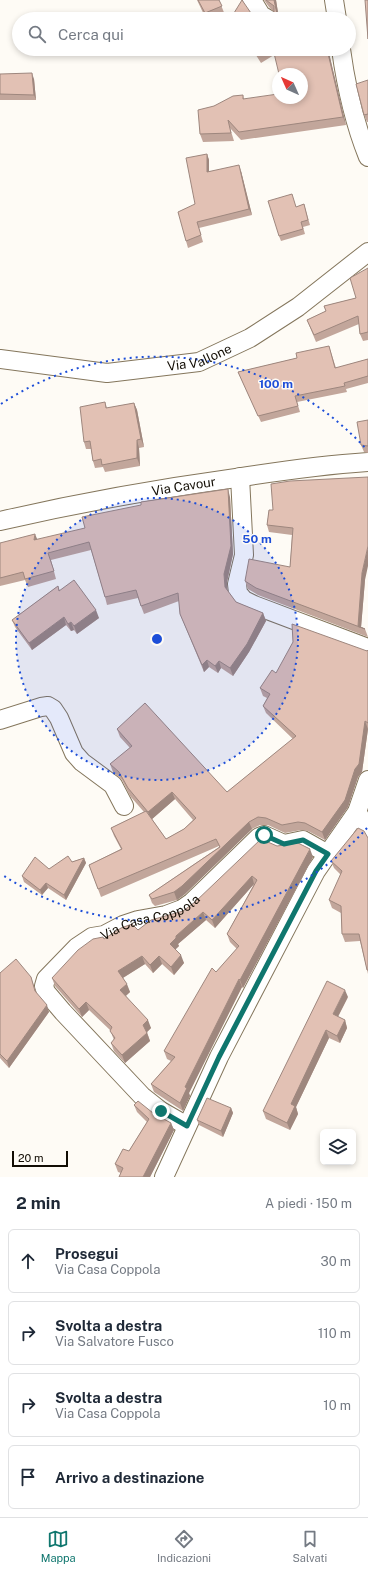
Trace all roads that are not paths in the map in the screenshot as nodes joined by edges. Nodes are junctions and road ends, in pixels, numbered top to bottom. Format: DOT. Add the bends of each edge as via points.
graph roads {
  1 [pos="252,0"];
  2 [pos="334,0"];
  3 [pos="259,12"];
  4 [pos="336,12"];
  5 [pos="342,56"];
  6 [pos="368,157"];
  7 [pos="368,252"];
  8 [pos="0,359"];
  9 [pos="368,462"];
  10 [pos="240,477"];
  11 [pos="0,521"];
  12 [pos="368,648"];
  13 [pos="0,720"];
  14 [pos="368,780"];
  15 [pos="124,806"];
  16 [pos="357,812"];
  17 [pos="368,829"];
  18 [pos="328,854"];
  19 [pos="187,1126"];
  20 [pos="164,1177"];
  1 -- 3 [label="street"];
  2 -- 4 [label="street"];
  5 -- 6 [label="street" via="346,82"];
  7 -- 8 [label="street, Via Vallone" via="298,307 250,338 199,362 106,372"];
  9 -- 10 [label="street, Via Cavour" via="322,465"];
  10 -- 11 [label="street, Via Cavour" via="81,503"];
  10 -- 12 [label="street" via="244,555 237,584 238,593 254,605"];
  13 -- 15 [label="street" via="42,707 48,706 53,709 74,753 113,785"];
  14 -- 16 [label="street"];
  16 -- 17 [label="street"];
  16 -- 18 [label="street"];
  18 -- 19 [label="street" via="316,871 219,1057"];
  18 -- 19 [label="street, Via Casa Coppola" via="303,840 284,844 264,835 259,837 182,909 138,920 104,935 92,937 77,947 46,979 46,992 142,1096"];
  19 -- 20 [label="street"];
}
